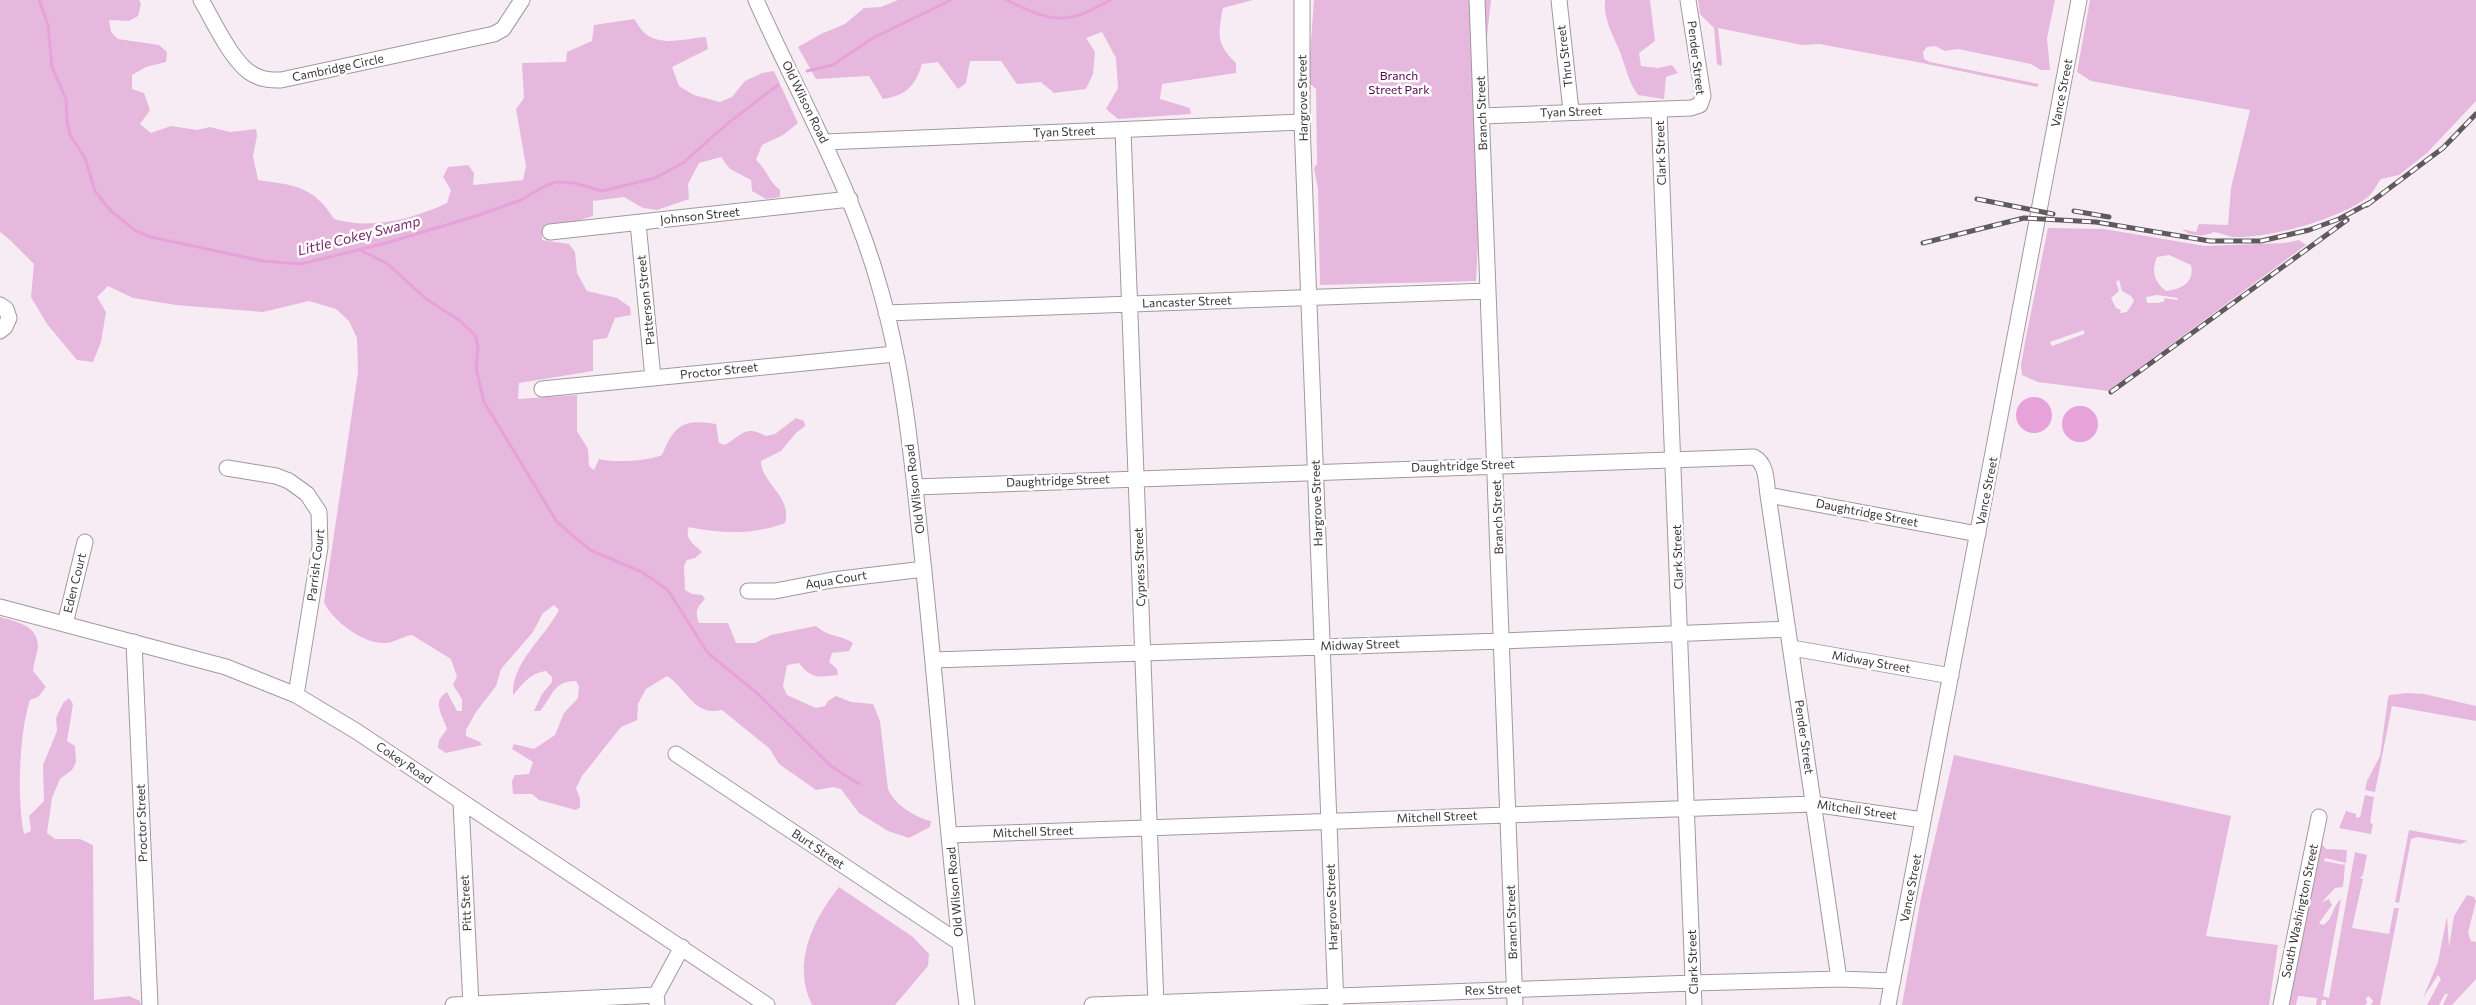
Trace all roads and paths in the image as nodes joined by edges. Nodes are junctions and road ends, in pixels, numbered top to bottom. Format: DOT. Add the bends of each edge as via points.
graph roads {
  1 [pos="201,0"];
  2 [pos="509,0"];
  3 [pos="522,0"];
  4 [pos="756,0"];
  5 [pos="1302,0"];
  6 [pos="1477,0"];
  7 [pos="1559,0"];
  8 [pos="1688,0"];
  9 [pos="2079,0"];
  10 [pos="507,22"];
  11 [pos="1660,110"];
  12 [pos="1572,111"];
  13 [pos="1482,116"];
  14 [pos="1302,122"];
  15 [pos="1123,130"];
  16 [pos="825,142"];
  17 [pos="850,199"];
  18 [pos="638,223"];
  19 [pos="550,232"];
  20 [pos="1488,291"];
  21 [pos="1310,298"];
  22 [pos="1131,304"];
  23 [pos="0,305"];
  24 [pos="886,313"];
  25 [pos="0,331"];
  26 [pos="895,354"];
  27 [pos="654,378"];
  28 [pos="542,389"];
  29 [pos="1674,459"];
  30 [pos="1496,464"];
  31 [pos="227,468"];
  32 [pos="1316,472"];
  33 [pos="1136,478"];
  34 [pos="915,486"];
  35 [pos="1768,495"];
  36 [pos="1978,534"];
  37 [pos="85,542"];
  38 [pos="924,569"];
  39 [pos="748,591"];
  40 [pos="0,607"];
  41 [pos="65,624"];
  42 [pos="1788,629"];
  43 [pos="1680,633"];
  44 [pos="1502,641"];
  45 [pos="134,642"];
  46 [pos="1323,646"];
  47 [pos="1792,648"];
  48 [pos="1142,654"];
  49 [pos="933,660"];
  50 [pos="1951,676"];
  51 [pos="296,695"];
  52 [pos="676,754"];
  53 [pos="461,802"];
  54 [pos="1814,804"];
  55 [pos="1688,808"];
  56 [pos="1508,815"];
  57 [pos="2319,817"];
  58 [pos="1328,820"];
  59 [pos="1923,820"];
  60 [pos="1149,828"];
  61 [pos="950,834"];
  62 [pos="960,943"];
  63 [pos="682,947"];
  64 [pos="1839,979"];
  65 [pos="1893,981"];
  66 [pos="1693,983"];
  67 [pos="1514,990"];
  68 [pos="656,1000"];
  69 [pos="1336,1000"];
  70 [pos="1156,1004"];
  71 [pos="150,1005"];
  72 [pos="454,1005"];
  73 [pos="471,1005"];
  74 [pos="767,1005"];
  75 [pos="968,1005"];
  76 [pos="1092,1005"];
  77 [pos="1515,1005"];
  78 [pos="1694,1005"];
  79 [pos="1888,1005"];
  80 [pos="2281,1005"];
  1 -- 10 [label="street, Cambridge Circle" via="242,66 266,80 281,80 494,34 503,30"];
  2 -- 10 [label="street"];
  3 -- 10 [label="street"];
  4 -- 16 [label="street, Old Wilson Road"];
  5 -- 14 [label="street, Hargrove Street"];
  6 -- 13 [label="street, Branch Street"];
  7 -- 12 [label="street, Thru Street"];
  8 -- 11 [label="street, Pender Street" via="1702,96 1700,105"];
  9 -- 36 [label="street, Vance Street"];
  11 -- 12 [label="street, Tyan Street"];
  11 -- 29 [label="street, Clark Street"];
  12 -- 13 [label="street, Tyan Street"];
  13 -- 20 [label="street, Branch Street"];
  14 -- 15 [label="street, Tyan Street"];
  14 -- 21 [label="street, Hargrove Street"];
  15 -- 16 [label="street, Tyan Street"];
  15 -- 22 [label="street, Cypress Street"];
  16 -- 17 [label="street, Old Wilson Road"];
  17 -- 18 [label="street, Johnson Street"];
  17 -- 24 [label="street, Old Wilson Road"];
  18 -- 19 [label="street, Johnson Street"];
  18 -- 27 [label="street, Patterson Street"];
  20 -- 21 [label="street, Lancaster Street"];
  20 -- 30 [label="street, Branch Street"];
  21 -- 22 [label="street, Lancaster Street"];
  21 -- 32 [label="street, Hargrove Street"];
  22 -- 24 [label="street, Lancaster Street"];
  22 -- 33 [label="street, Cypress Street"];
  23 -- 25 [label="street" via="9,318"];
  24 -- 26 [label="street, Old Wilson Road"];
  26 -- 27 [label="street, Proctor Street"];
  26 -- 34 [label="street, Old Wilson Road"];
  27 -- 28 [label="street, Proctor Street"];
  29 -- 30 [label="street, Daughtridge Street"];
  29 -- 35 [label="street, Daughtridge Street" via="1754,457 1764,466"];
  29 -- 43 [label="street, Clark Street"];
  30 -- 32 [label="street, Daughtridge Street"];
  30 -- 44 [label="street, Branch Street"];
  31 -- 51 [label="street, Parrish Court" via="289,481 307,494 319,512 320,546"];
  32 -- 33 [label="street, Daughtridge Street"];
  32 -- 46 [label="street, Hargrove Street"];
  33 -- 34 [label="street, Daughtridge Street"];
  33 -- 48 [label="street, Cypress Street"];
  34 -- 38 [label="street, Old Wilson Road"];
  35 -- 36 [label="street, Daughtridge Street"];
  35 -- 42 [label="street, Pender Street"];
  36 -- 50 [label="street, Vance Street"];
  37 -- 41 [label="street, Eden Court"];
  38 -- 39 [label="street, Aqua Court" via="832,580 775,591"];
  38 -- 49 [label="street, Old Wilson Road"];
  40 -- 41 [label="street, Cokey Road"];
  41 -- 45 [label="street, Cokey Road"];
  42 -- 43 [label="street, Midway Street"];
  42 -- 47 [label="street, Pender Street"];
  43 -- 44 [label="street, Midway Street"];
  43 -- 55 [label="street, Clark Street"];
  44 -- 46 [label="street, Midway Street"];
  44 -- 56 [label="street, Branch Street"];
  45 -- 51 [label="street, Cokey Road" via="226,667"];
  45 -- 71 [label="street, Proctor Street"];
  46 -- 48 [label="street, Midway Street"];
  46 -- 58 [label="street, Hargrove Street"];
  47 -- 50 [label="street, Midway Street"];
  47 -- 54 [label="street, Pender Street"];
  48 -- 49 [label="street, Midway Street"];
  48 -- 60 [label="street, Cypress Street"];
  49 -- 61 [label="street, Old Wilson Road"];
  50 -- 59 [label="street, Vance Street"];
  51 -- 53 [label="street, Cokey Road"];
  52 -- 62 [label="street, Burt Street"];
  53 -- 63 [label="street, Cokey Road"];
  53 -- 73 [label="street, Pitt Street"];
  54 -- 55 [label="street, Mitchell Street"];
  54 -- 59 [label="street, Mitchell Street"];
  54 -- 64 [label="street, Pender Street"];
  55 -- 56 [label="street, Mitchell Street"];
  55 -- 66 [label="street, Clark Street"];
  56 -- 58 [label="street, Mitchell Street"];
  56 -- 67 [label="street, Branch Street"];
  57 -- 80 [label="street, South Washington Street"];
  58 -- 60 [label="street, Mitchell Street"];
  58 -- 69 [label="street, Hargrove Street"];
  59 -- 65 [label="street, Vance Street"];
  60 -- 61 [label="street, Mitchell Street"];
  60 -- 70 [label="street, Cypress Street"];
  61 -- 62 [label="street, Old Wilson Road"];
  62 -- 75 [label="street, Old Wilson Road"];
  63 -- 68 [label="street"];
  63 -- 74 [label="street, Cokey Road"];
  64 -- 65 [label="street, Rex Street"];
  64 -- 66 [label="street, Rex Street"];
  65 -- 79 [label="street"];
  66 -- 67 [label="street, Rex Street"];
  66 -- 78 [label="street, Clark Street"];
  67 -- 69 [label="street, Rex Street"];
  67 -- 77 [label="street, Branch Street"];
  68 -- 73 [label="street"];
  69 -- 70 [label="street, Rex Street"];
  70 -- 76 [label="street, Rex Street"];
  72 -- 73 [label="street"];
}
